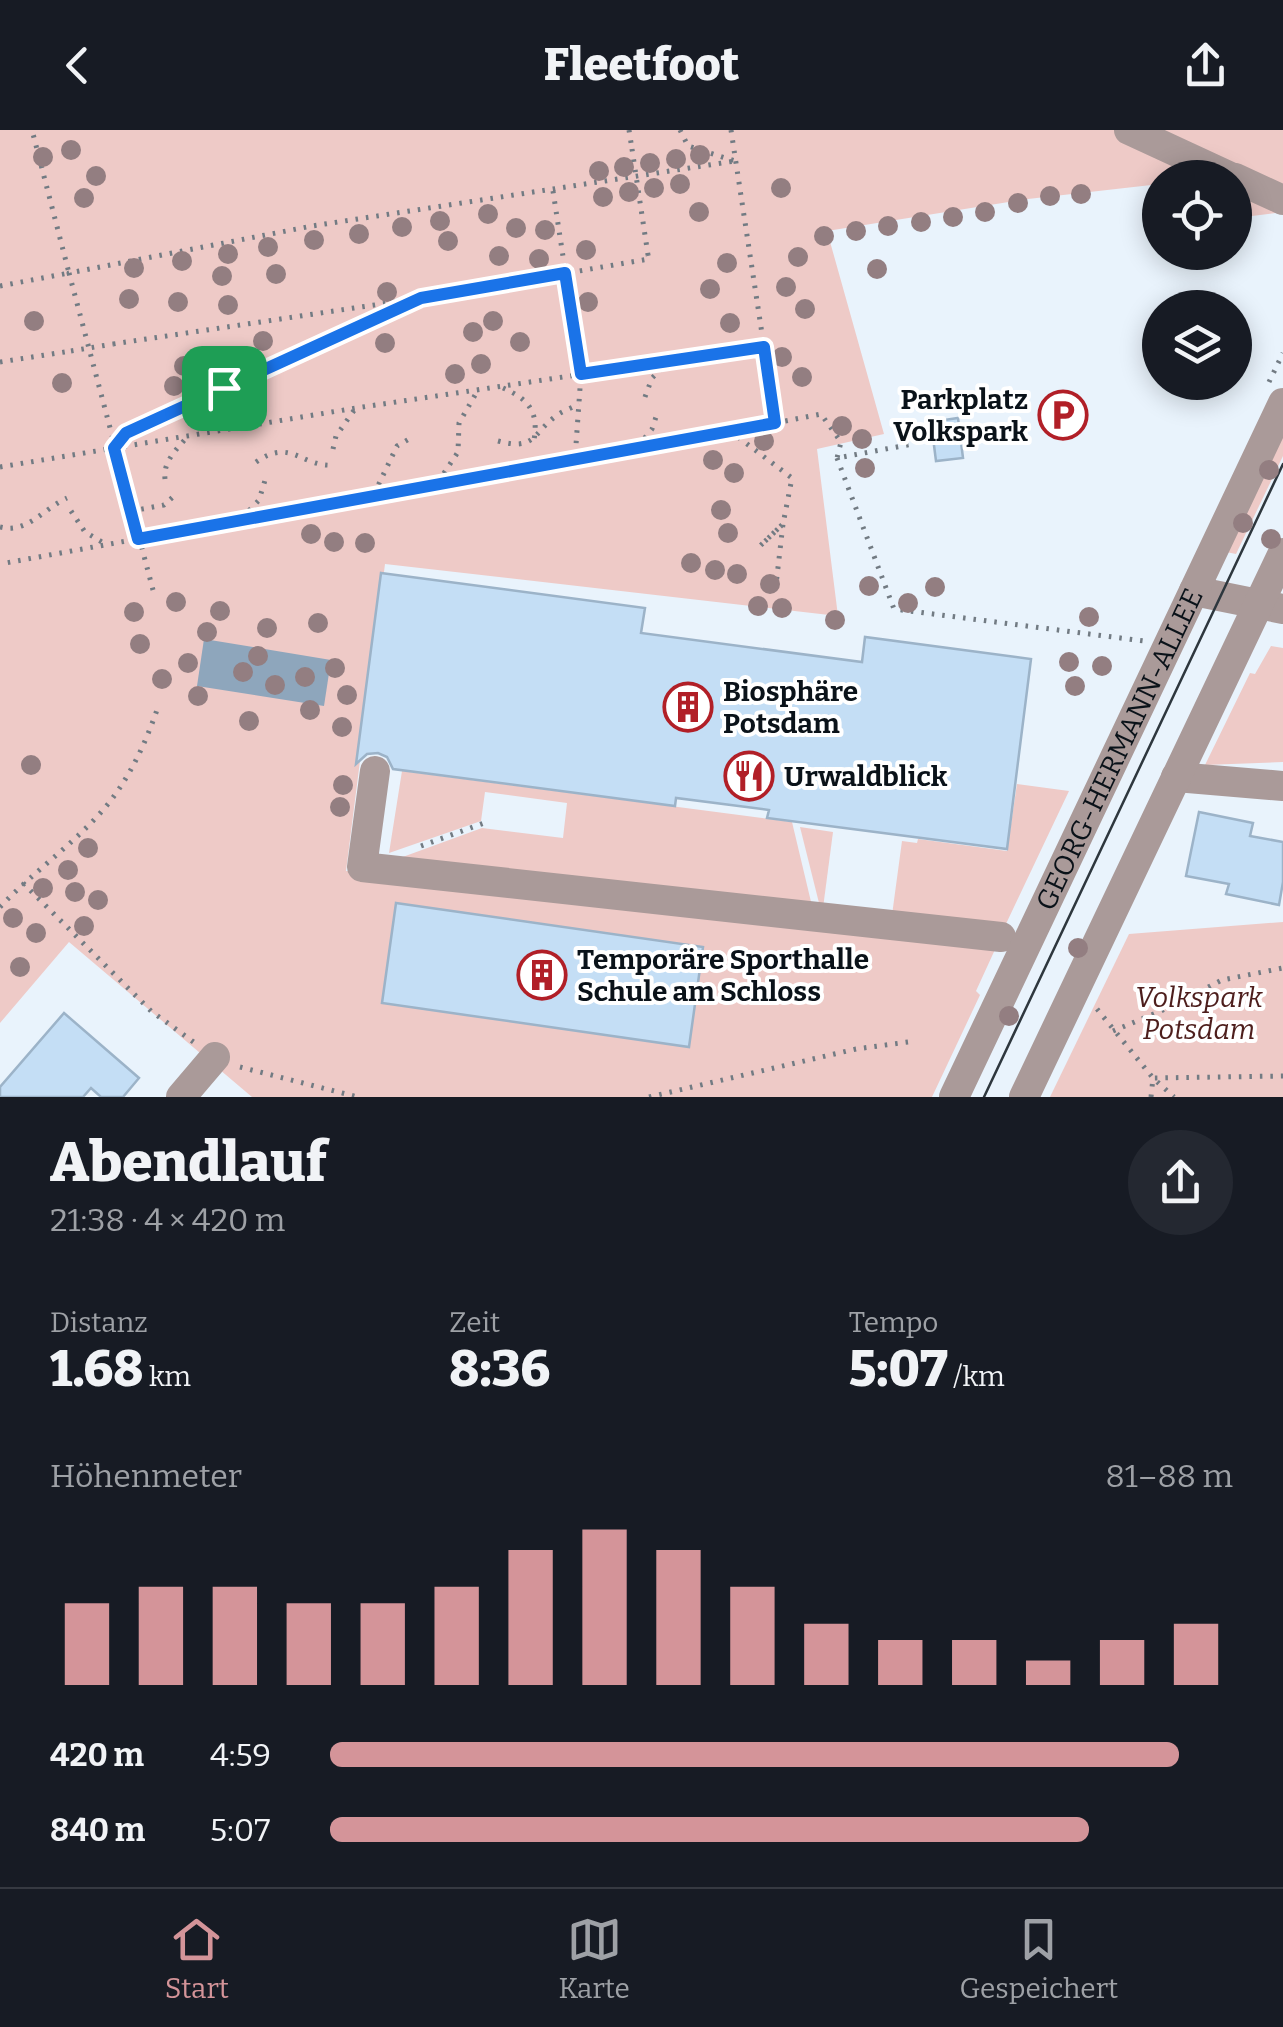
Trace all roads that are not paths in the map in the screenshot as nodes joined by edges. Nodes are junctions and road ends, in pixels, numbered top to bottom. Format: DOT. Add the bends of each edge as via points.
graph roads {
  1 [pos="1129,130"];
  2 [pos="1195,160"];
  3 [pos="1252,186"];
  4 [pos="1283,200"];
  5 [pos="1283,403"];
  6 [pos="1283,553"];
  7 [pos="1194,591"];
  8 [pos="1271,606"];
  9 [pos="375,771"];
  10 [pos="1176,776"];
  11 [pos="1283,786"];
  12 [pos="1001,937"];
  13 [pos="215,1057"];
  14 [pos="195,1092"];
  15 [pos="954,1097"];
  16 [pos="1024,1097"];
  1 -- 2 [label="street"];
  3 -- 4 [label="street"];
  5 -- 7 [label="street, GEORG-HERMANN-ALLEE"];
  6 -- 8 [label="street"];
  7 -- 8 [label="street"];
  7 -- 15 [label="street, GEORG-HERMANN-ALLEE"];
  8 -- 10 [label="street"];
  9 -- 12 [label="street" via="362,868"];
  10 -- 11 [label="street"];
  10 -- 16 [label="street"];
  13 -- 14 [label="street"];
}
